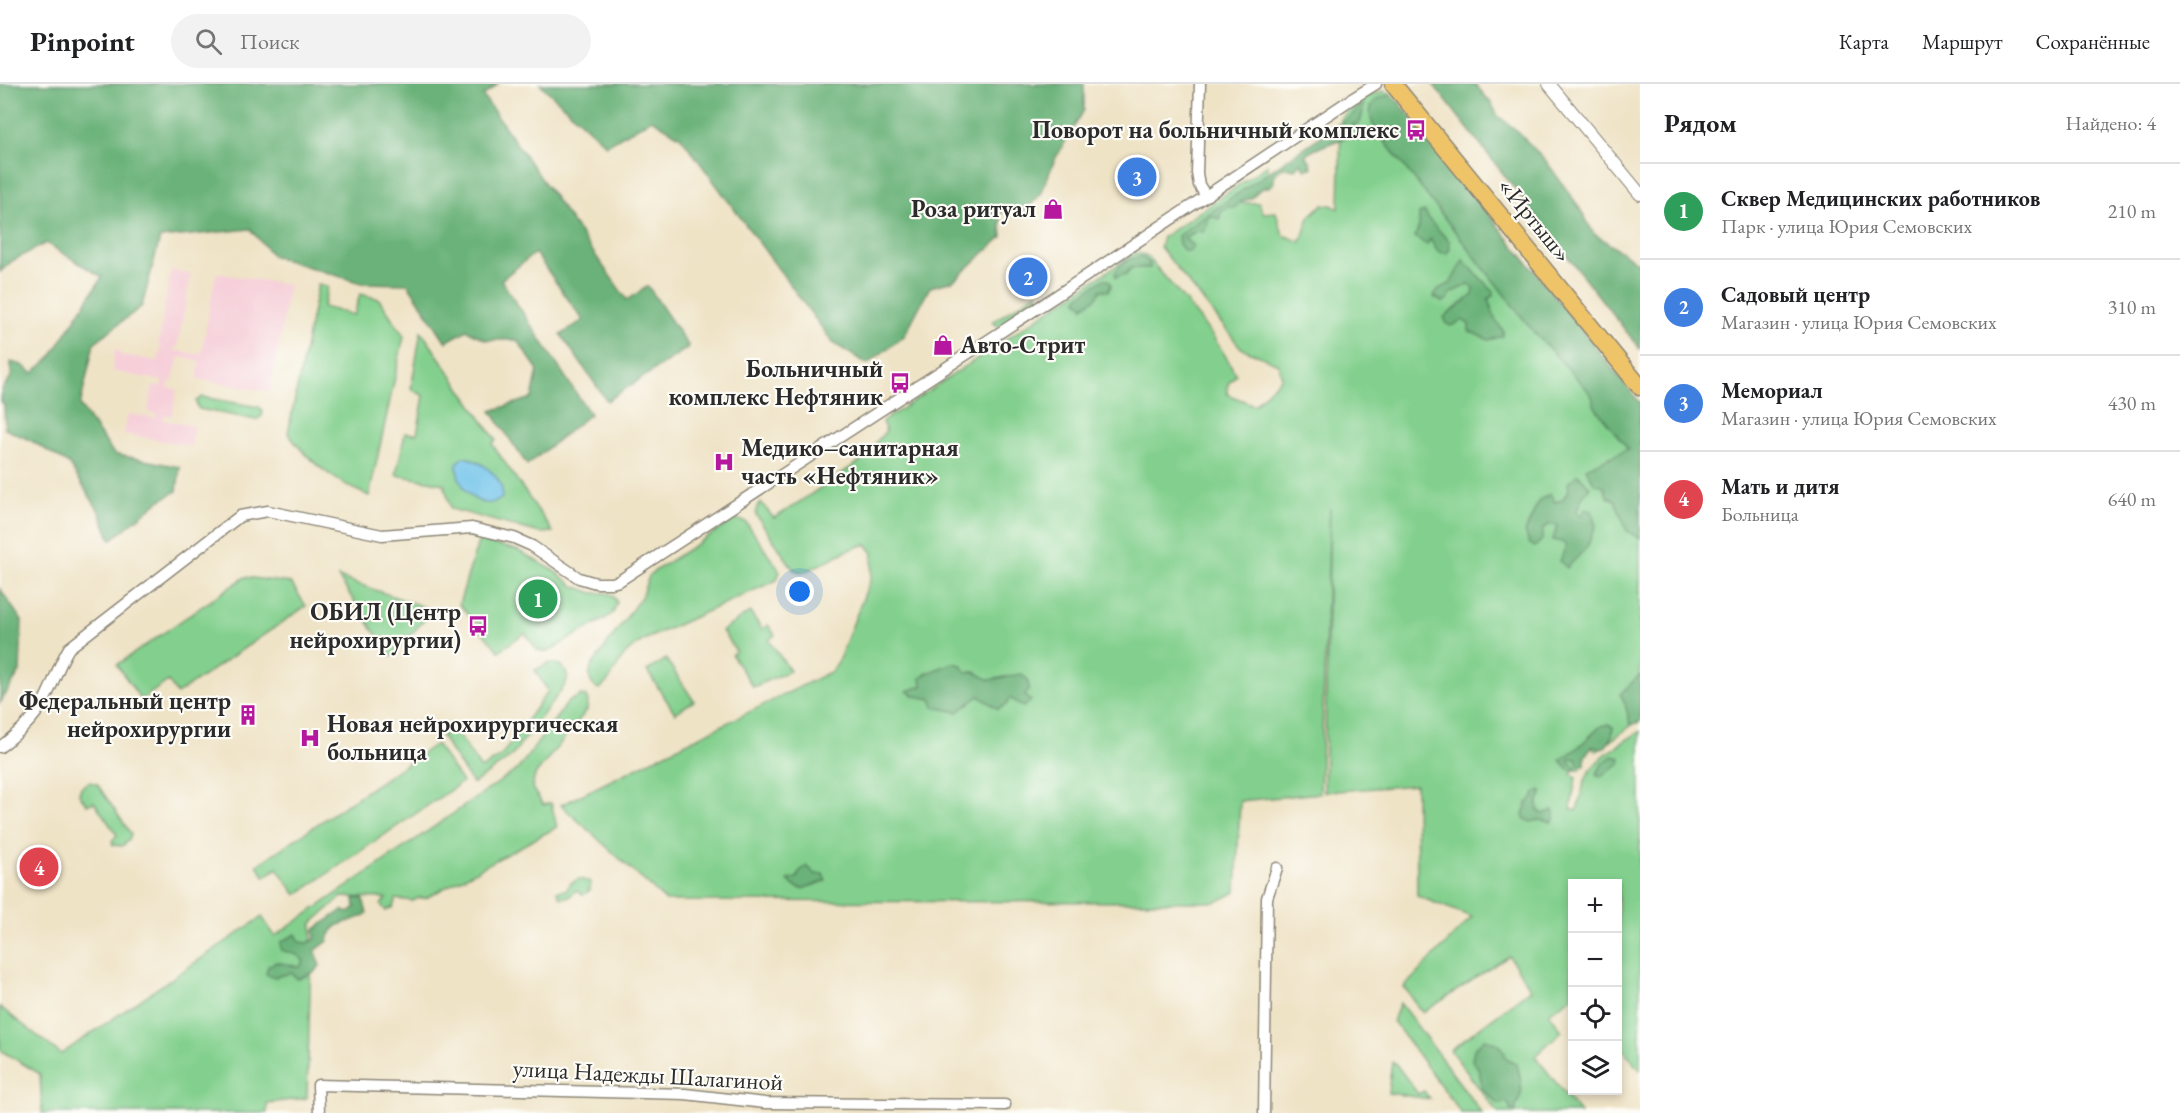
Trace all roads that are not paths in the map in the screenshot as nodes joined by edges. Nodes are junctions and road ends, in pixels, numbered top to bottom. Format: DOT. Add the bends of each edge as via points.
graph roads {
  1 [pos="1200,84"];
  2 [pos="1376,84"];
  3 [pos="1393,84"];
  4 [pos="1405,84"];
  5 [pos="1549,84"];
  6 [pos="1640,194"];
  7 [pos="1206,196"];
  8 [pos="1640,372"];
  9 [pos="1640,387"];
  10 [pos="0,747"];
  11 [pos="1277,868"];
  12 [pos="1005,1106"];
  13 [pos="319,1113"];
  14 [pos="1264,1113"];
  1 -- 7 [label="street" via="1197,173"];
  2 -- 7 [label="street"];
  3 -- 9 [label="highway, «Иртыш»"];
  4 -- 8 [label="highway, «Иртыш»"];
  5 -- 6 [label="street"];
  7 -- 10 [label="street" via="612,583 579,578 532,546 472,528 382,536 268,511 240,516 69,648 45,701 21,730"];
  11 -- 14 [label="street" via="1267,898"];
  12 -- 13 [label="street, улица Надежды Шалагиной" via="765,1103 685,1094 318,1085"];
}
